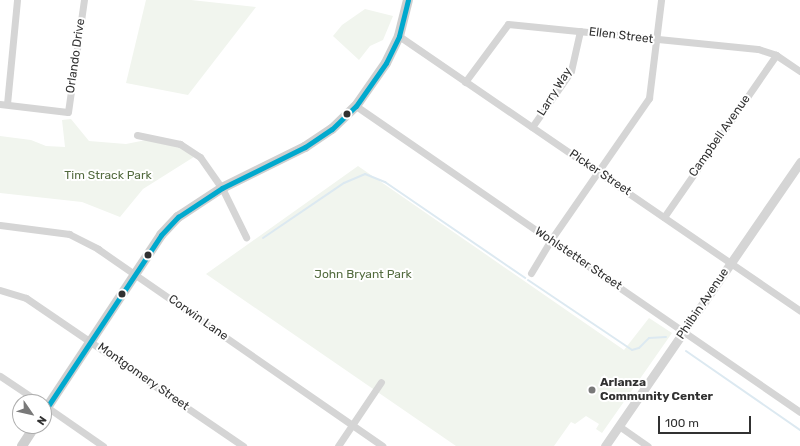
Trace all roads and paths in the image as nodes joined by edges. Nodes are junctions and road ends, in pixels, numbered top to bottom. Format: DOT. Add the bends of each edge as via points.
graph roads {
  1 [pos="17,0"];
  2 [pos="84,0"];
  3 [pos="408,0"];
  4 [pos="661,0"];
  5 [pos="580,31"];
  6 [pos="399,36"];
  7 [pos="656,40"];
  8 [pos="776,55"];
  9 [pos="800,71"];
  10 [pos="465,82"];
  11 [pos="4,104"];
  12 [pos="356,106"];
  13 [pos="532,127"];
  14 [pos="137,135"];
  15 [pos="800,162"];
  16 [pos="598,172"];
  17 [pos="222,188"];
  18 [pos="664,217"];
  19 [pos="0,225"];
  20 [pos="246,237"];
  21 [pos="550,241"];
  22 [pos="731,263"];
  23 [pos="135,274"];
  24 [pos="531,274"];
  25 [pos="0,290"];
  26 [pos="800,311"];
  27 [pos="684,332"];
  28 [pos="90,341"];
  29 [pos="0,376"];
  30 [pos="381,382"];
  31 [pos="26,394"];
  32 [pos="52,396"];
  33 [pos="52,412"];
  34 [pos="800,412"];
  35 [pos="352,425"];
  36 [pos="619,426"];
  37 [pos="30,434"];
  38 [pos="22,446"];
  39 [pos="103,446"];
  40 [pos="243,446"];
  41 [pos="338,446"];
  42 [pos="382,446"];
  43 [pos="605,446"];
  44 [pos="648,446"];
  1 -- 11 [label="street"];
  2 -- 11 [label="street, Orlando Drive" via="68,112"];
  3 -- 6 [label="main road"];
  4 -- 7 [label="street"];
  5 -- 7 [label="street, Ellen Street"];
  5 -- 10 [label="street, Ellen Street" via="508,24"];
  5 -- 13 [label="street, Larry Way" via="571,71"];
  6 -- 10 [label="street, Picker Street"];
  6 -- 12 [label="main road" via="386,63"];
  7 -- 8 [label="street, Ellen Street" via="758,49"];
  7 -- 16 [label="street" via="649,98"];
  8 -- 9 [label="street, Ellen Street"];
  8 -- 18 [label="street, Campbell Avenue"];
  10 -- 13 [label="street, Picker Street"];
  12 -- 17 [label="main road" via="332,129 305,147"];
  12 -- 21 [label="street, Wohlstetter Street"];
  13 -- 16 [label="street, Picker Street"];
  14 -- 17 [label="street" via="180,144 200,157"];
  15 -- 22 [label="street, Philbin Avenue"];
  16 -- 18 [label="street, Picker Street"];
  16 -- 21 [label="street"];
  17 -- 20 [label="street"];
  17 -- 23 [label="main road" via="178,217 161,235"];
  18 -- 22 [label="street, Picker Street"];
  19 -- 23 [label="street, Corwin Lane" via="69,234 98,249"];
  21 -- 24 [label="street"];
  21 -- 27 [label="street, Wohlstetter Street"];
  22 -- 26 [label="street, Picker Street"];
  22 -- 27 [label="street, Philbin Avenue"];
  23 -- 28 [label="main road"];
  23 -- 35 [label="street, Corwin Lane"];
  25 -- 28 [label="street, Montgomery Street" via="26,298"];
  27 -- 34 [label="street, Wohlstetter Street"];
  27 -- 36 [label="street, Philbin Avenue"];
  28 -- 32 [label="main road"];
  28 -- 40 [label="street, Montgomery Street"];
  29 -- 31 [label="street"];
  30 -- 35 [label="street"];
  33 -- 39 [label="street"];
  35 -- 41 [label="street"];
  35 -- 42 [label="street, Corwin Lane"];
  36 -- 43 [label="street, Philbin Avenue"];
  36 -- 44 [label="street"];
  37 -- 38 [label="main road"];
}
